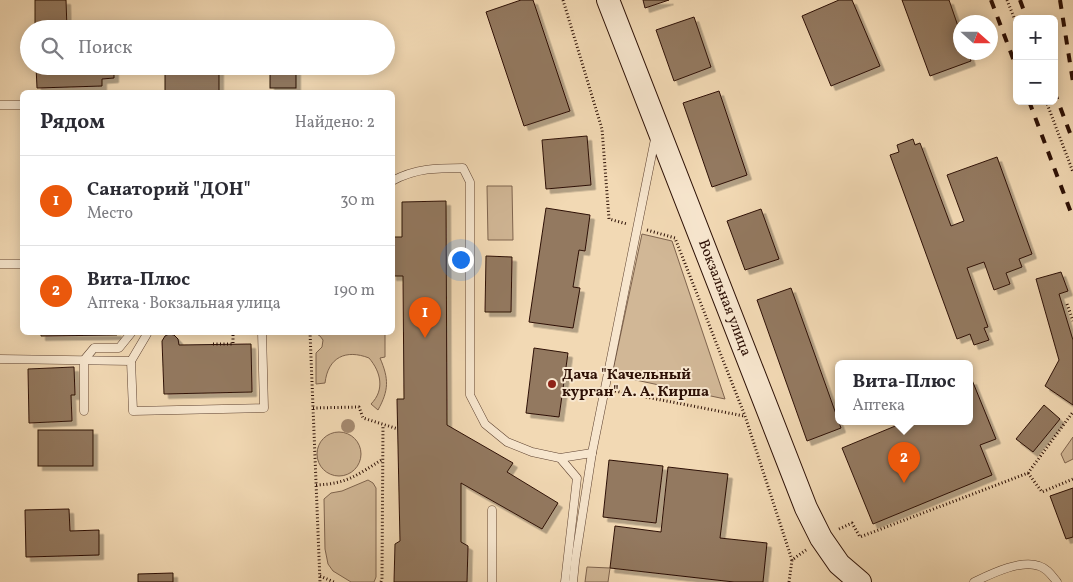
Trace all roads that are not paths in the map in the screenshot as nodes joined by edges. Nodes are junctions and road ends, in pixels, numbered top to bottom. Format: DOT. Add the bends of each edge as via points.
graph roads {
  1 [pos="608,0"];
  2 [pos="0,105"];
  3 [pos="20,105"];
  4 [pos="657,127"];
  5 [pos="395,179"];
  6 [pos="0,264"];
  7 [pos="20,264"];
  8 [pos="130,335"];
  9 [pos="146,335"];
  10 [pos="262,335"];
  11 [pos="0,359"];
  12 [pos="84,360"];
  13 [pos="131,361"];
  14 [pos="84,411"];
  15 [pos="592,453"];
  16 [pos="560,458"];
  17 [pos="492,510"];
  18 [pos="492,582"];
  19 [pos="565,582"];
  20 [pos="573,582"];
  21 [pos="860,582"];
  22 [pos="974,582"];
  23 [pos="1057,582"];
  1 -- 4 [label="main road, Вокзальная улица"];
  2 -- 3 [label="lane"];
  4 -- 15 [label="lane"];
  4 -- 21 [label="main road, Вокзальная улица" via="806,508 839,564"];
  5 -- 16 [label="lane" via="432,168 463,168 470,182 470,395 485,424 507,442"];
  6 -- 7 [label="lane"];
  8 -- 12 [label="lane" via="119,348 94,348"];
  9 -- 13 [label="lane"];
  10 -- 13 [label="lane" via="264,408 133,411"];
  11 -- 12 [label="lane"];
  12 -- 13 [label="lane"];
  12 -- 14 [label="lane"];
  15 -- 16 [label="lane"];
  15 -- 20 [label="lane"];
  16 -- 19 [label="lane" via="577,478"];
  17 -- 18 [label="lane"];
  22 -- 23 [label="lane" via="1005,569 1029,564 1041,566"];
}
